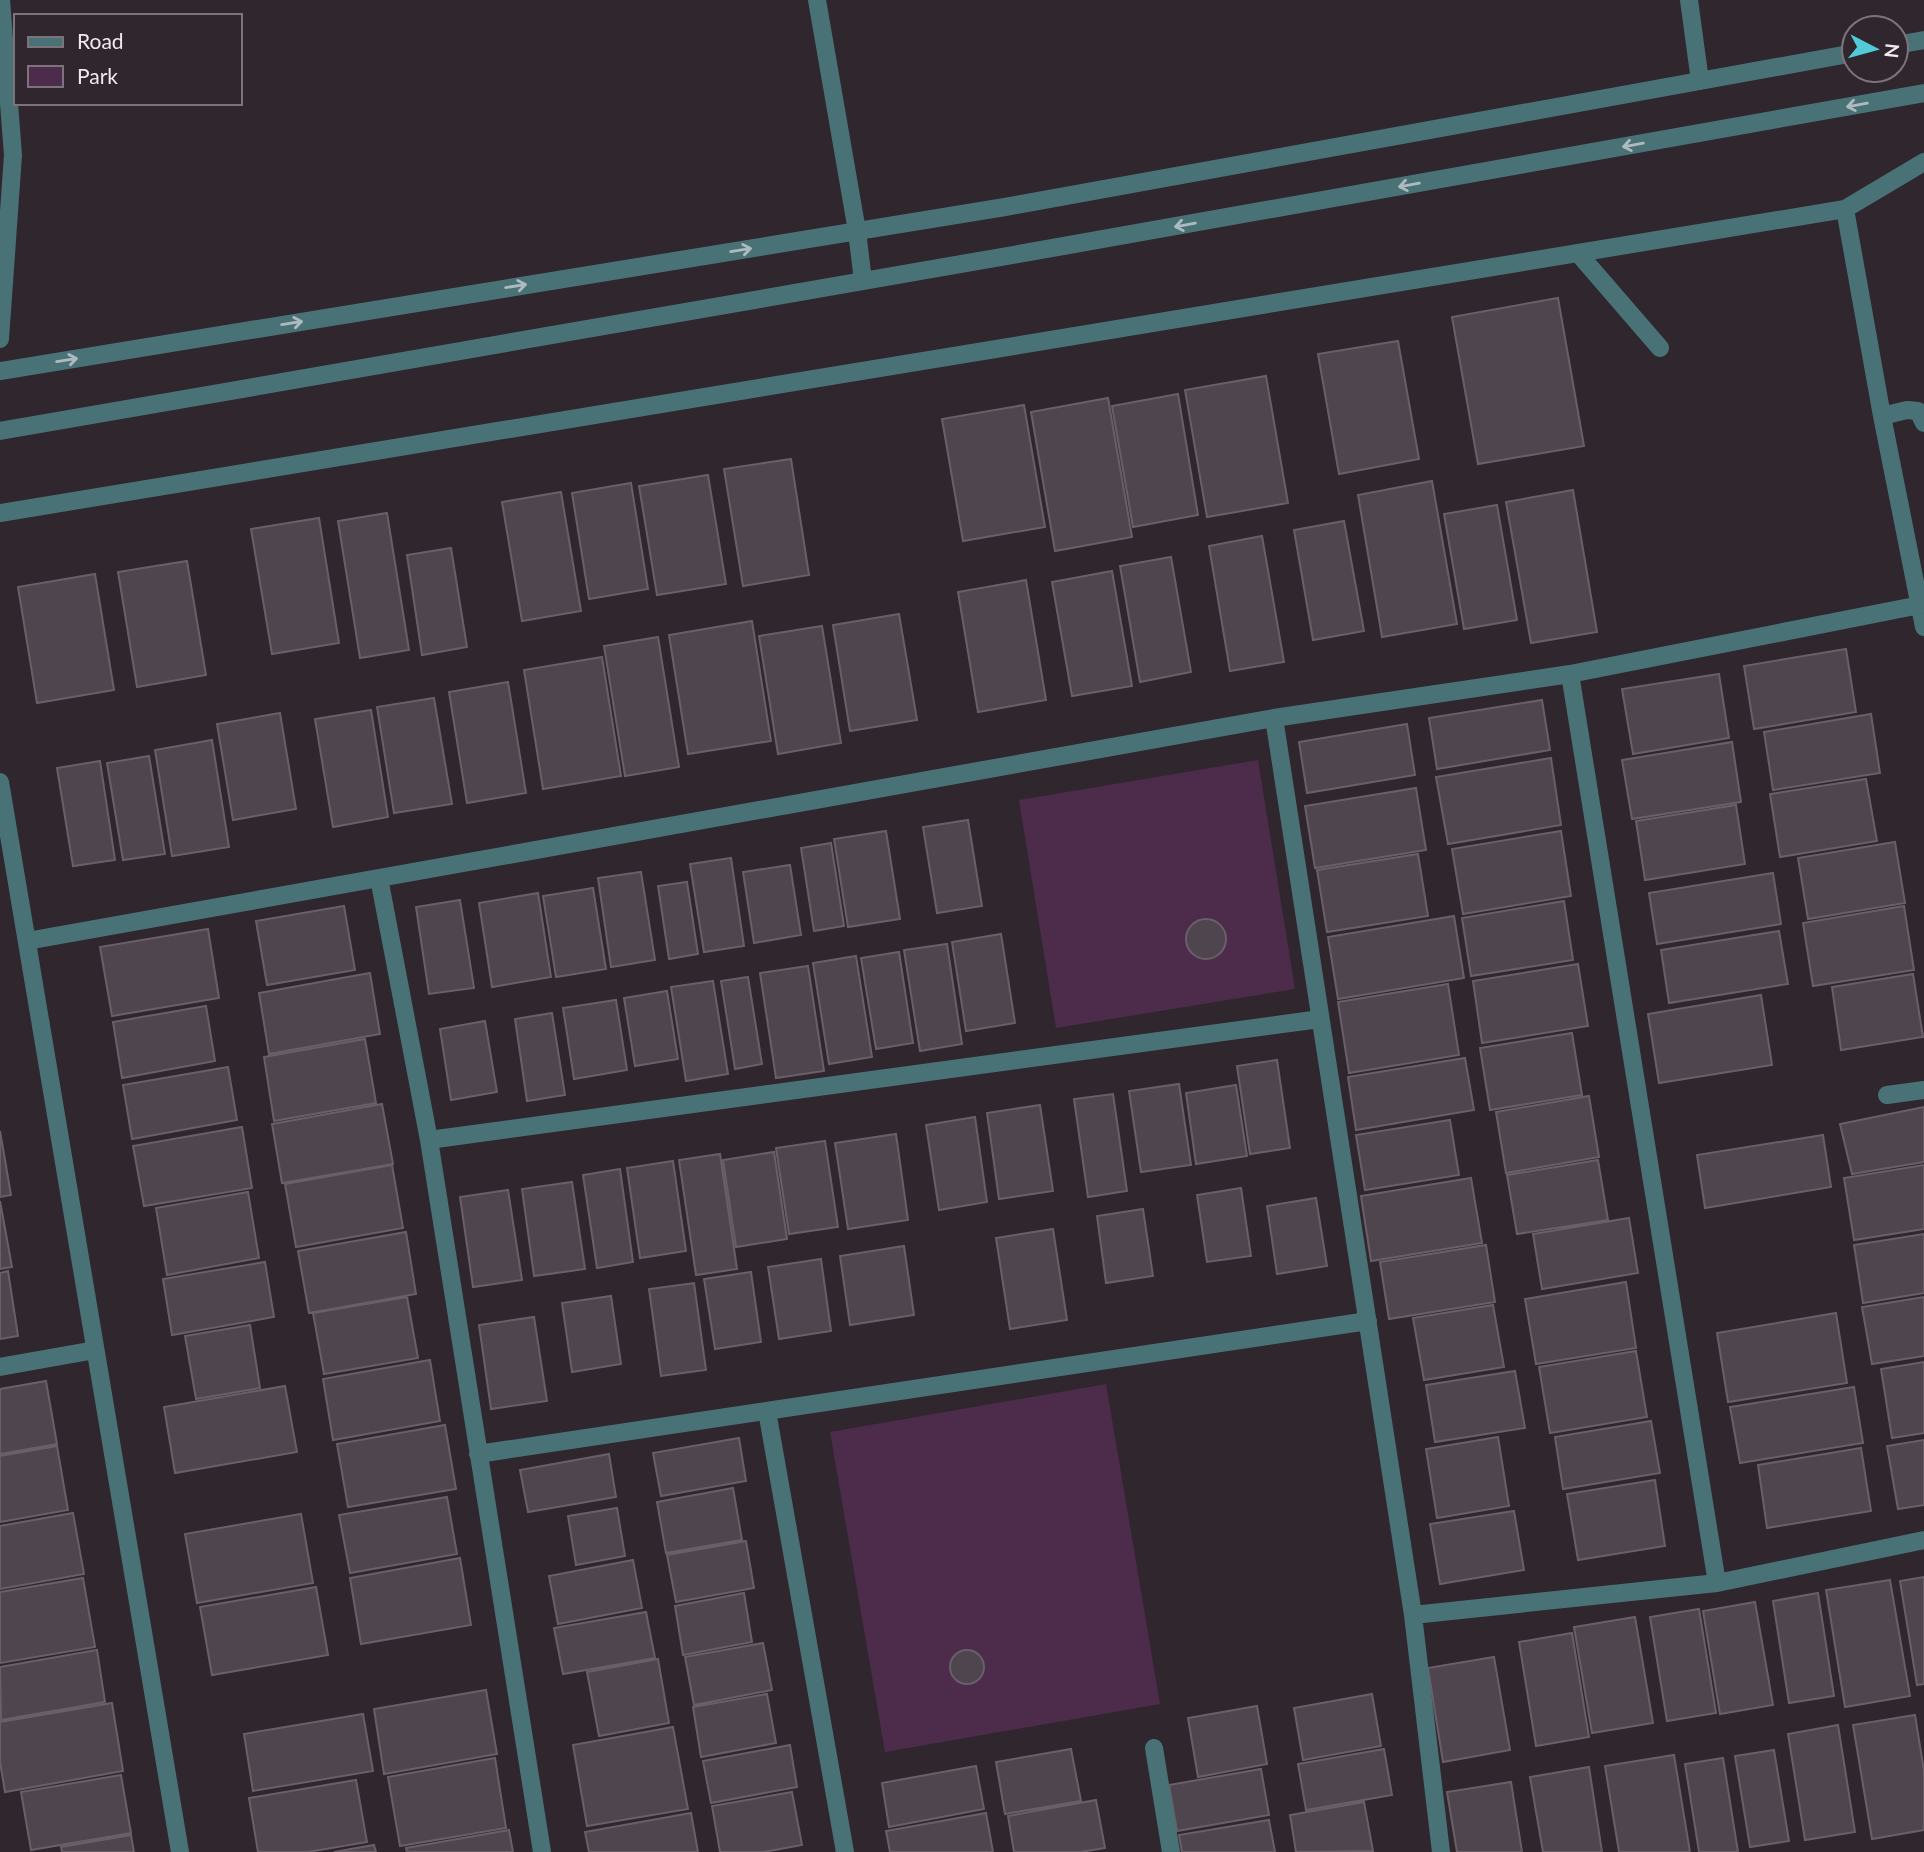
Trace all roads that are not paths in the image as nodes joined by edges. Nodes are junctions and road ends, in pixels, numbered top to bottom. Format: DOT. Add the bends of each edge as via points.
graph roads {
  1 [pos="1,0"];
  2 [pos="817,0"];
  3 [pos="1689,0"];
  4 [pos="1840,56"];
  5 [pos="1700,81"];
  6 [pos="1924,93"];
  7 [pos="1924,162"];
  8 [pos="1845,209"];
  9 [pos="857,231"];
  10 [pos="1578,253"];
  11 [pos="863,281"];
  12 [pos="0,339"];
  13 [pos="1660,348"];
  14 [pos="0,371"];
  15 [pos="1882,416"];
  16 [pos="0,417"];
  17 [pos="1924,423"];
  18 [pos="0,431"];
  19 [pos="0,513"];
  20 [pos="1920,605"];
  21 [pos="1924,627"];
  22 [pos="1570,674"];
  23 [pos="1274,718"];
  24 [pos="0,782"];
  25 [pos="379,878"];
  26 [pos="27,941"];
  27 [pos="1320,1019"];
  28 [pos="1924,1090"];
  29 [pos="1887,1095"];
  30 [pos="429,1140"];
  31 [pos="1368,1321"];
  32 [pos="95,1350"];
  33 [pos="0,1367"];
  34 [pos="767,1410"];
  35 [pos="478,1454"];
  36 [pos="1924,1540"];
  37 [pos="1717,1583"];
  38 [pos="1413,1615"];
  39 [pos="1154,1748"];
  40 [pos="180,1852"];
  41 [pos="542,1852"];
  42 [pos="845,1852"];
  43 [pos="1171,1852"];
  44 [pos="1441,1852"];
  1 -- 12 [label="street" via="13,155"];
  2 -- 9 [label="street"];
  3 -- 5 [label="street"];
  4 -- 5 [label="street"];
  5 -- 9 [label="street"];
  6 -- 11 [label="street, one-way"];
  7 -- 8 [label="street"];
  8 -- 10 [label="street"];
  8 -- 15 [label="street"];
  9 -- 11 [label="street"];
  14 -- 9 [label="street, one-way"];
  10 -- 13 [label="street"];
  10 -- 19 [label="street"];
  11 -- 18 [label="street"];
  15 -- 17 [label="street" via="1918,411"];
  15 -- 20 [label="street"];
  16 -- 18 [label="street"];
  20 -- 21 [label="street"];
  20 -- 22 [label="street"];
  22 -- 23 [label="street"];
  22 -- 37 [label="street"];
  23 -- 25 [label="street"];
  23 -- 27 [label="street"];
  24 -- 26 [label="street"];
  25 -- 26 [label="street"];
  25 -- 30 [label="street"];
  26 -- 32 [label="street"];
  27 -- 30 [label="street"];
  27 -- 31 [label="street"];
  28 -- 29 [label="street"];
  30 -- 35 [label="street"];
  31 -- 34 [label="street"];
  31 -- 38 [label="street"];
  32 -- 33 [label="street"];
  32 -- 40 [label="street"];
  34 -- 35 [label="street"];
  34 -- 42 [label="street"];
  35 -- 41 [label="street"];
  36 -- 37 [label="street"];
  37 -- 38 [label="street"];
  38 -- 44 [label="street"];
  39 -- 43 [label="street"];
}
